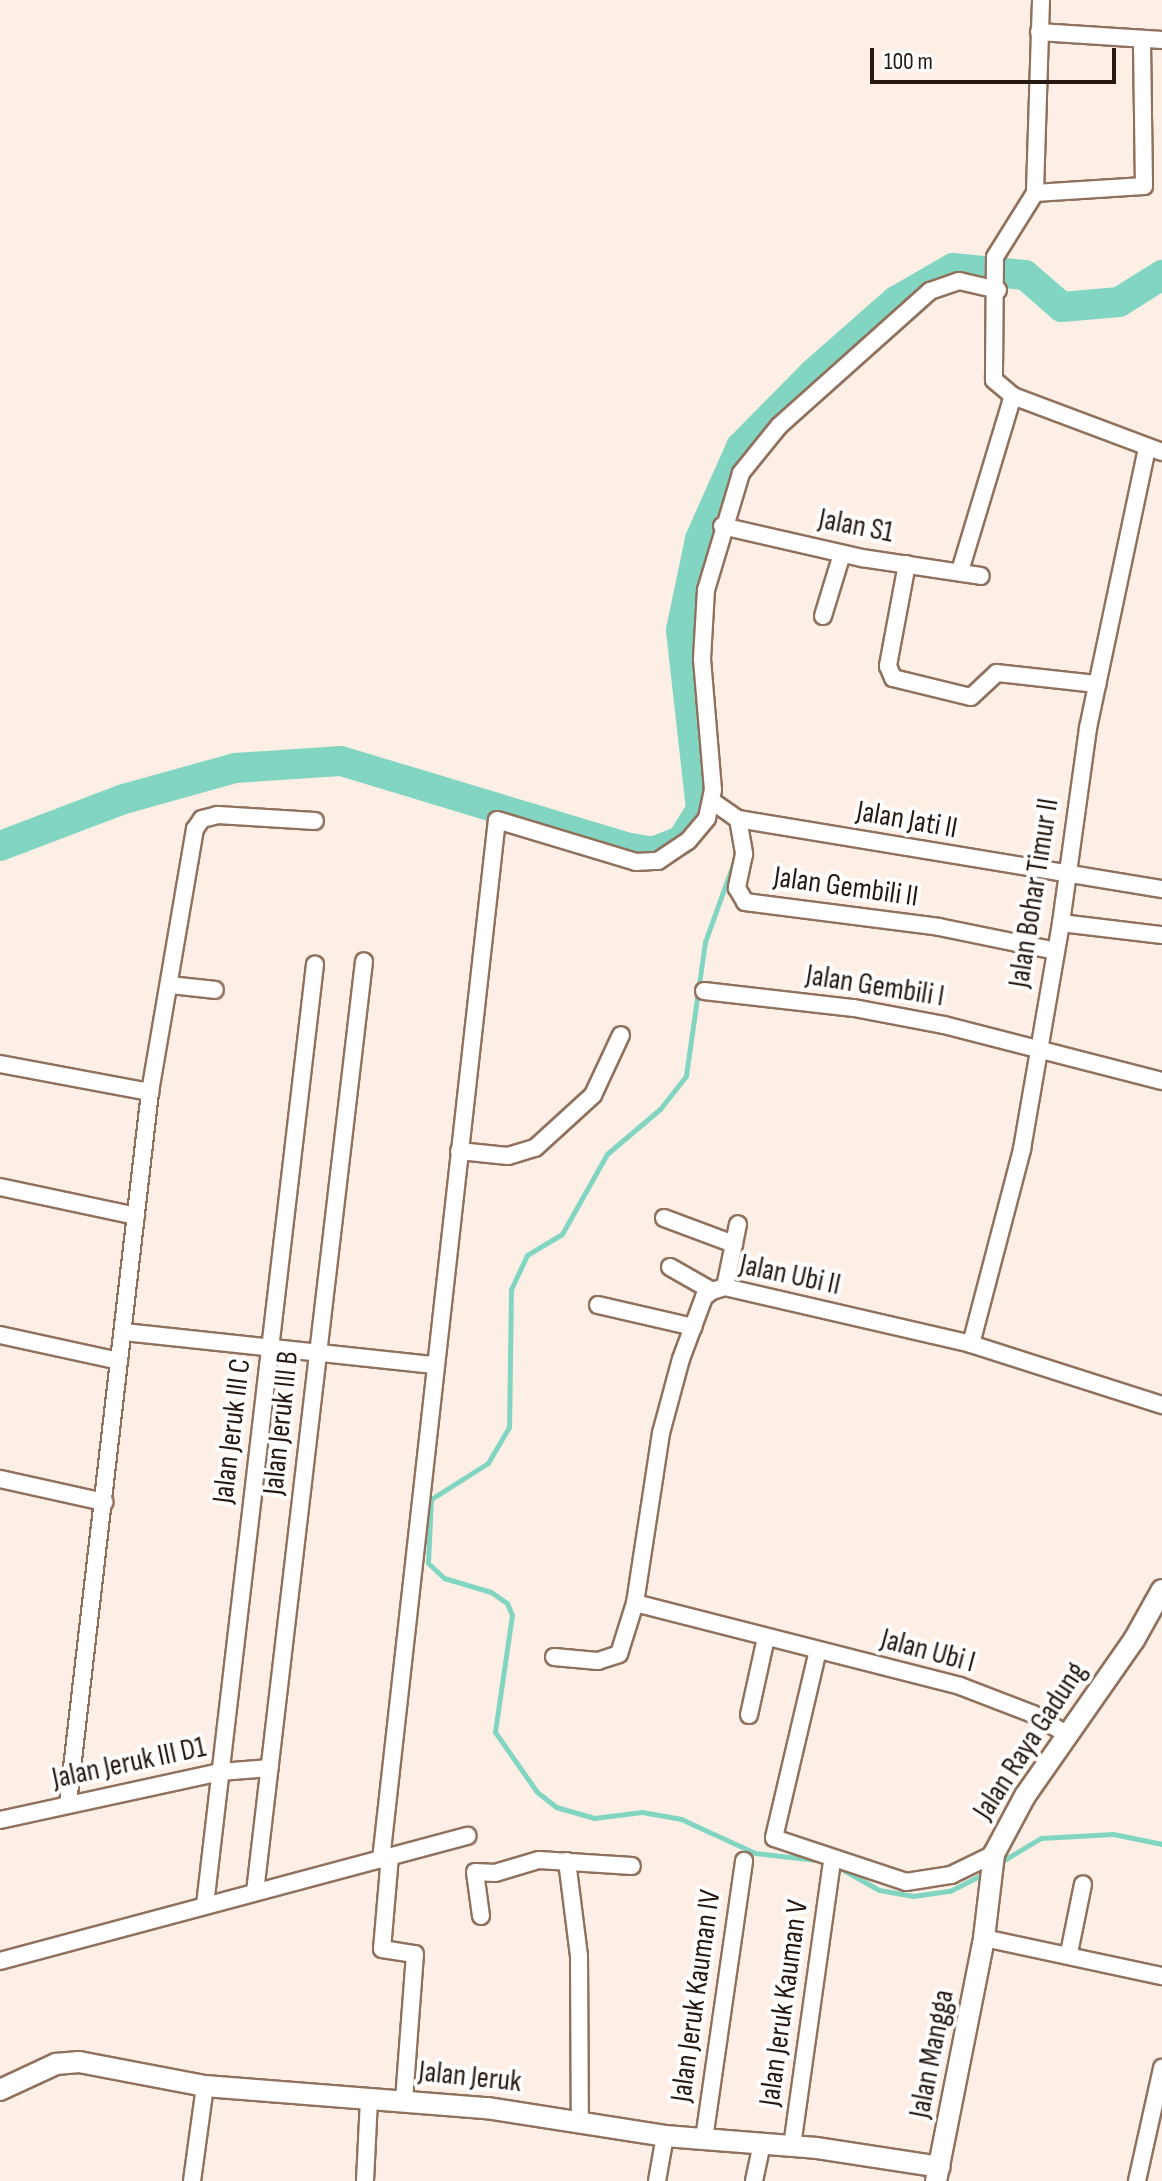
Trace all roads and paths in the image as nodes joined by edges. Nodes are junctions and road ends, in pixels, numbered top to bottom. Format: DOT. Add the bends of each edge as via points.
graph roads {
  1 [pos="1041,0"];
  2 [pos="1039,32"];
  3 [pos="1142,39"];
  4 [pos="1162,40"];
  5 [pos="1035,193"];
  6 [pos="997,286"];
  7 [pos="1013,396"];
  8 [pos="1155,450"];
  9 [pos="722,526"];
  10 [pos="842,554"];
  11 [pos="907,564"];
  12 [pos="960,571"];
  13 [pos="981,576"];
  14 [pos="823,616"];
  15 [pos="1097,684"];
  16 [pos="710,809"];
  17 [pos="738,819"];
  18 [pos="315,821"];
  19 [pos="1067,875"];
  20 [pos="1162,889"];
  21 [pos="1061,923"];
  22 [pos="1162,935"];
  23 [pos="1056,951"];
  24 [pos="364,961"];
  25 [pos="315,964"];
  26 [pos="170,985"];
  27 [pos="215,990"];
  28 [pos="704,991"];
  29 [pos="621,1035"];
  30 [pos="1036,1046"];
  31 [pos="0,1064"];
  32 [pos="1162,1081"];
  33 [pos="150,1092"];
  34 [pos="459,1151"];
  35 [pos="0,1187"];
  36 [pos="136,1216"];
  37 [pos="664,1218"];
  38 [pos="738,1224"];
  39 [pos="734,1244"];
  40 [pos="670,1267"];
  41 [pos="718,1289"];
  42 [pos="598,1305"];
  43 [pos="693,1327"];
  44 [pos="124,1332"];
  45 [pos="0,1335"];
  46 [pos="971,1344"];
  47 [pos="270,1347"];
  48 [pos="317,1353"];
  49 [pos="119,1361"];
  50 [pos="434,1365"];
  51 [pos="1162,1405"];
  52 [pos="0,1479"];
  53 [pos="104,1502"];
  54 [pos="1162,1590"];
  55 [pos="635,1603"];
  56 [pos="766,1638"];
  57 [pos="818,1650"];
  58 [pos="554,1657"];
  59 [pos="749,1715"];
  60 [pos="1068,1735"];
  61 [pos="270,1768"];
  62 [pos="220,1772"];
  63 [pos="68,1803"];
  64 [pos="0,1820"];
  65 [pos="468,1836"];
  66 [pos="385,1858"];
  67 [pos="567,1861"];
  68 [pos="744,1861"];
  69 [pos="992,1861"];
  70 [pos="632,1866"];
  71 [pos="831,1867"];
  72 [pos="1083,1884"];
  73 [pos="255,1892"];
  74 [pos="205,1905"];
  75 [pos="481,1916"];
  76 [pos="984,1938"];
  77 [pos="1069,1953"];
  78 [pos="0,1961"];
  79 [pos="1162,1976"];
  80 [pos="1162,2068"];
  81 [pos="205,2086"];
  82 [pos="0,2090"];
  83 [pos="369,2098"];
  84 [pos="404,2100"];
  85 [pos="1159,2100"];
  86 [pos="580,2121"];
  87 [pos="665,2136"];
  88 [pos="704,2139"];
  89 [pos="762,2144"];
  90 [pos="792,2146"];
  91 [pos="938,2174"];
  92 [pos="192,2181"];
  93 [pos="365,2181"];
  94 [pos="657,2181"];
  95 [pos="754,2181"];
  96 [pos="1137,2181"];
  1 -- 2 [label="street"];
  2 -- 3 [label="street"];
  2 -- 5 [label="street"];
  3 -- 4 [label="street"];
  3 -- 5 [label="street" via="1144,186"];
  5 -- 6 [label="street" via="995,257"];
  6 -- 7 [label="street" via="993,377 998,388"];
  6 -- 9 [label="street" via="959,281 930,291 757,451 741,473"];
  7 -- 8 [label="street"];
  7 -- 12 [label="street"];
  8 -- 15 [label="street, Jalan Bohar Timur II"];
  9 -- 10 [label="street, Jalan S1"];
  9 -- 16 [label="street" via="703,625"];
  10 -- 11 [label="street, Jalan S1"];
  10 -- 14 [label="street"];
  11 -- 12 [label="street, Jalan S1"];
  11 -- 15 [label="street" via="888,666 893,678 968,697 979,694 997,673"];
  12 -- 13 [label="street, Jalan S1"];
  15 -- 19 [label="street, Jalan Bohar Timur II"];
  16 -- 17 [label="street"];
  16 -- 34 [label="street" via="683,846 647,863 497,820"];
  17 -- 19 [label="street, Jalan Jati II"];
  17 -- 23 [label="street, Jalan Gembili II" via="745,843 737,888 745,902 939,927"];
  18 -- 26 [label="street" via="268,814 202,819 194,836"];
  19 -- 20 [label="street, Jalan Jati II"];
  19 -- 21 [label="street, Jalan Bohar Timur II"];
  21 -- 22 [label="street"];
  21 -- 23 [label="street, Jalan Bohar Timur II"];
  23 -- 30 [label="street, Jalan Bohar Timur II"];
  24 -- 48 [label="street, Jalan Jeruk III B"];
  25 -- 47 [label="street, Jalan Jeruk III C"];
  26 -- 27 [label="street"];
  26 -- 33 [label="street"];
  28 -- 30 [label="street, Jalan Gembili I" via="854,1008"];
  29 -- 34 [label="street" via="593,1095 535,1148 508,1156"];
  30 -- 32 [label="street, Jalan Gembili I"];
  30 -- 46 [label="street, Jalan Bohar Timur II" via="1022,1149"];
  31 -- 33 [label="street"];
  33 -- 36 [label="street"];
  34 -- 50 [label="street"];
  35 -- 36 [label="street"];
  36 -- 44 [label="street"];
  37 -- 39 [label="street"];
  38 -- 39 [label="street"];
  39 -- 41 [label="street"];
  40 -- 41 [label="street"];
  41 -- 43 [label="street, Jalan Ubi II" via="704,1297"];
  41 -- 46 [label="street, Jalan Ubi II"];
  42 -- 43 [label="street"];
  43 -- 55 [label="street, Jalan Ubi II" via="661,1433"];
  44 -- 47 [label="street"];
  44 -- 49 [label="street"];
  45 -- 49 [label="street"];
  46 -- 51 [label="street, Jalan Ubi II"];
  47 -- 48 [label="street"];
  47 -- 62 [label="street, Jalan Jeruk III C"];
  48 -- 50 [label="street"];
  48 -- 61 [label="street, Jalan Jeruk III B"];
  49 -- 53 [label="street"];
  50 -- 66 [label="street"];
  52 -- 53 [label="street"];
  53 -- 63 [label="street"];
  54 -- 60 [label="street, Jalan Raya Gadung"];
  55 -- 56 [label="street"];
  55 -- 58 [label="street, Jalan Ubi II" via="619,1654 598,1661"];
  56 -- 57 [label="street, Jalan Ubi I"];
  56 -- 59 [label="street"];
  57 -- 60 [label="street, Jalan Ubi I" via="960,1686 1033,1714"];
  57 -- 69 [label="street" via="774,1838 906,1882"];
  60 -- 69 [label="street, Jalan Raya Gadung" via="1025,1796"];
  61 -- 62 [label="street, Jalan Jeruk III D1"];
  61 -- 73 [label="street, Jalan Jeruk III B"];
  62 -- 63 [label="street, Jalan Jeruk III D1"];
  62 -- 74 [label="street, Jalan Jeruk III C"];
  63 -- 64 [label="street, Jalan Jeruk III D1"];
  65 -- 66 [label="street"];
  66 -- 73 [label="street"];
  66 -- 84 [label="street" via="382,1949 415,1954"];
  67 -- 70 [label="street"];
  67 -- 75 [label="street" via="539,1860 495,1873 475,1872"];
  67 -- 86 [label="street" via="579,1947"];
  68 -- 88 [label="street, Jalan Jeruk Kauman IV"];
  69 -- 76 [label="street, Jalan Raya Gadung"];
  71 -- 90 [label="street, Jalan Jeruk Kauman V"];
  72 -- 77 [label="street"];
  73 -- 74 [label="street"];
  74 -- 78 [label="street"];
  76 -- 77 [label="street"];
  76 -- 91 [label="street, Jalan Mangga"];
  77 -- 79 [label="street"];
  80 -- 85 [label="street"];
  81 -- 82 [label="street, Jalan Jeruk" via="66,2061"];
  81 -- 83 [label="street, Jalan Jeruk"];
  81 -- 92 [label="street"];
  83 -- 84 [label="street, Jalan Jeruk"];
  83 -- 93 [label="street"];
  84 -- 86 [label="street, Jalan Jeruk"];
  85 -- 96 [label="street"];
  86 -- 87 [label="street, Jalan Jeruk"];
  87 -- 88 [label="street, Jalan Jeruk"];
  87 -- 94 [label="street"];
  88 -- 89 [label="street, Jalan Jeruk"];
  89 -- 90 [label="street, Jalan Jeruk"];
  89 -- 95 [label="street"];
  90 -- 91 [label="street, Jalan Jeruk"];
}
